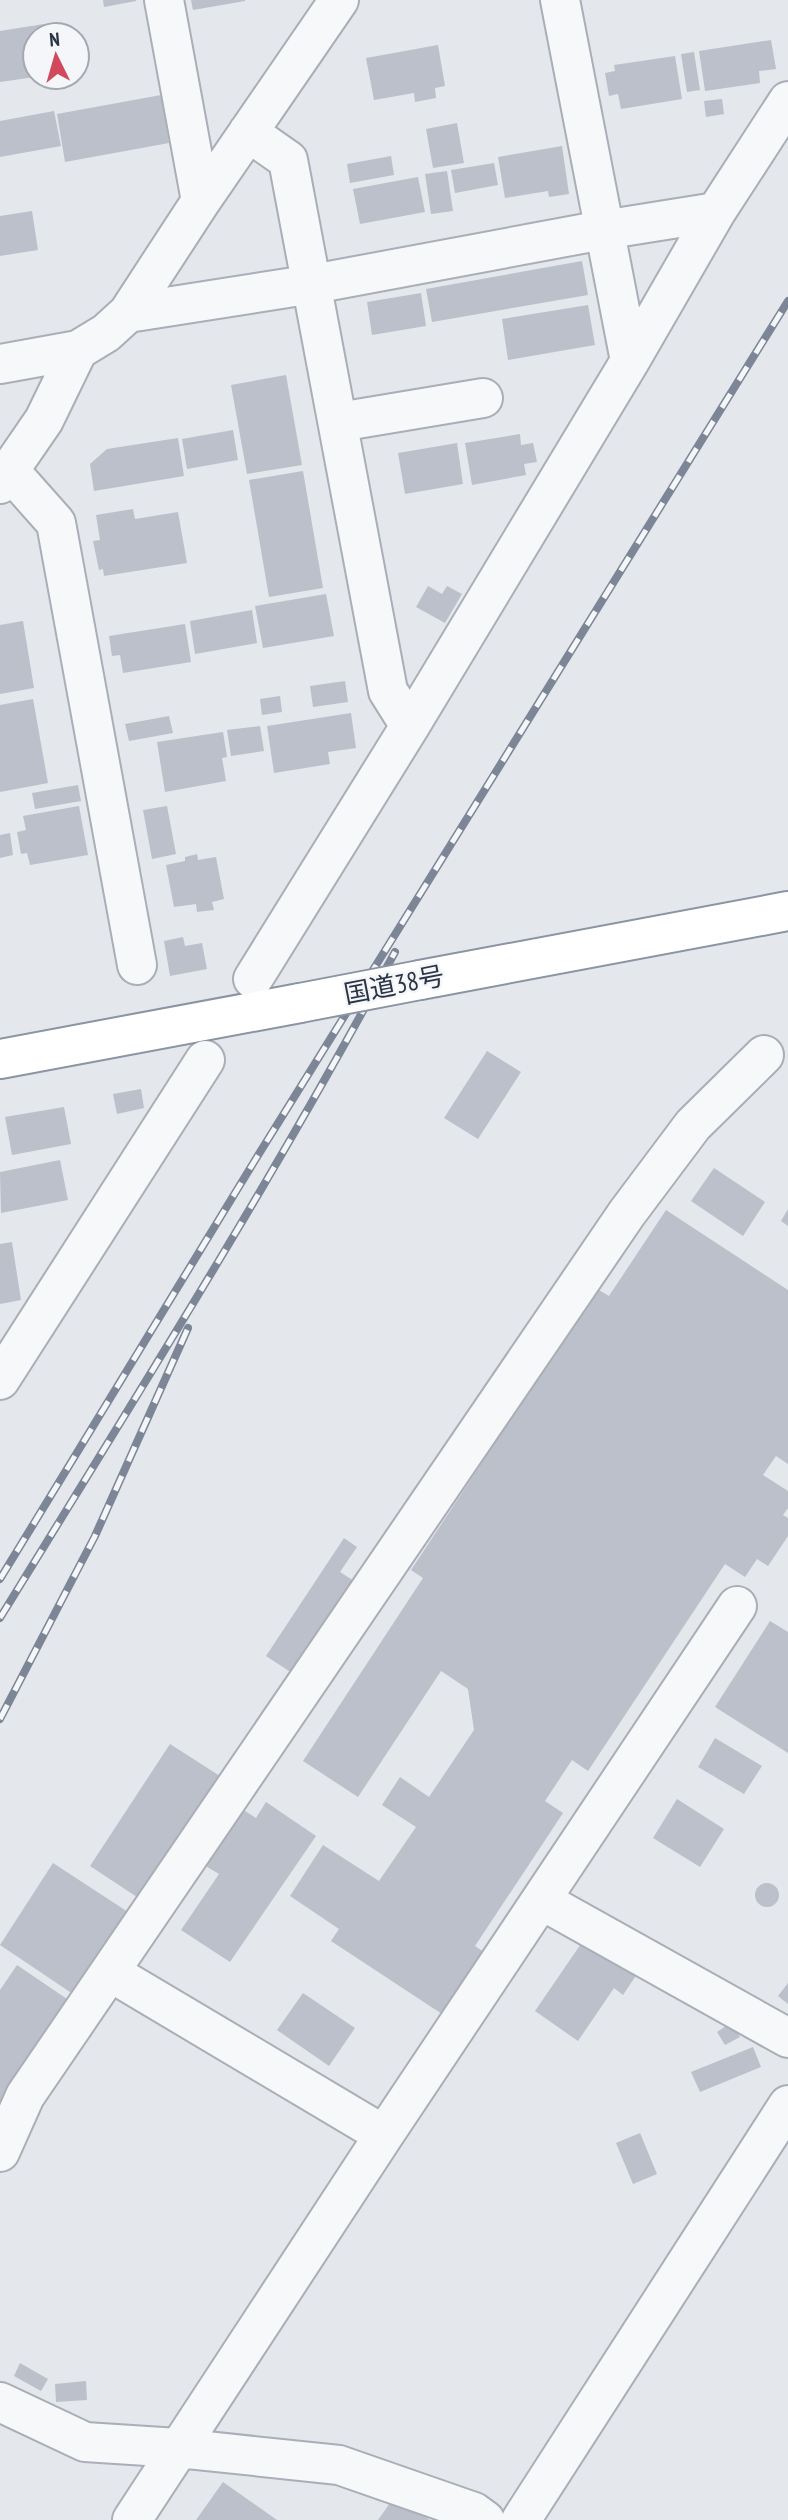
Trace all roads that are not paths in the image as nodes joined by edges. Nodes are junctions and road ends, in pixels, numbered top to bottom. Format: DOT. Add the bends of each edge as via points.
graph roads {
  1 [pos="164,0"];
  2 [pos="340,0"];
  3 [pos="560,0"];
  4 [pos="788,101"];
  5 [pos="248,132"];
  6 [pos="201,201"];
  7 [pos="716,212"];
  8 [pos="603,230"];
  9 [pos="313,284"];
  10 [pos="128,313"];
  11 [pos="78,350"];
  12 [pos="630,361"];
  13 [pos="0,363"];
  14 [pos="483,398"];
  15 [pos="339,422"];
  16 [pos="5,477"];
  17 [pos="410,726"];
  18 [pos="788,911"];
  19 [pos="137,965"];
  20 [pos="253,979"];
  21 [pos="764,1055"];
  22 [pos="0,1059"];
  23 [pos="205,1060"];
  24 [pos="0,1380"];
  25 [pos="737,1606"];
  26 [pos="541,1900"];
  27 [pos="110,1972"];
  28 [pos="788,2038"];
  29 [pos="788,2105"];
  30 [pos="384,2135"];
  31 [pos="0,2152"];
  32 [pos="0,2402"];
  33 [pos="178,2448"];
  34 [pos="132,2520"];
  35 [pos="485,2520"];
  36 [pos="522,2520"];
  1 -- 6 [label="street"];
  2 -- 5 [label="street"];
  3 -- 8 [label="street"];
  4 -- 7 [label="street"];
  5 -- 6 [label="street"];
  5 -- 9 [label="street" via="288,160"];
  6 -- 10 [label="street"];
  7 -- 8 [label="street"];
  7 -- 12 [label="street"];
  8 -- 9 [label="street"];
  8 -- 12 [label="street"];
  9 -- 10 [label="street"];
  9 -- 15 [label="street"];
  10 -- 11 [label="street"];
  11 -- 13 [label="street"];
  11 -- 16 [label="street" via="44,420"];
  12 -- 17 [label="street"];
  14 -- 15 [label="street"];
  15 -- 17 [label="street" via="388,691"];
  16 -- 19 [label="street" via="56,523"];
  17 -- 20 [label="street"];
  18 -- 22 [label="highway, 国道38号, bridge"];
  21 -- 27 [label="street" via="693,1125 627,1213"];
  23 -- 24 [label="street"];
  25 -- 26 [label="street"];
  26 -- 28 [label="street"];
  26 -- 30 [label="street"];
  27 -- 30 [label="street"];
  27 -- 31 [label="street" via="25,2096"];
  29 -- 36 [label="street"];
  30 -- 33 [label="street"];
  32 -- 33 [label="street" via="85,2442"];
  33 -- 34 [label="street"];
  33 -- 35 [label="street" via="339,2465 474,2512"];
}
